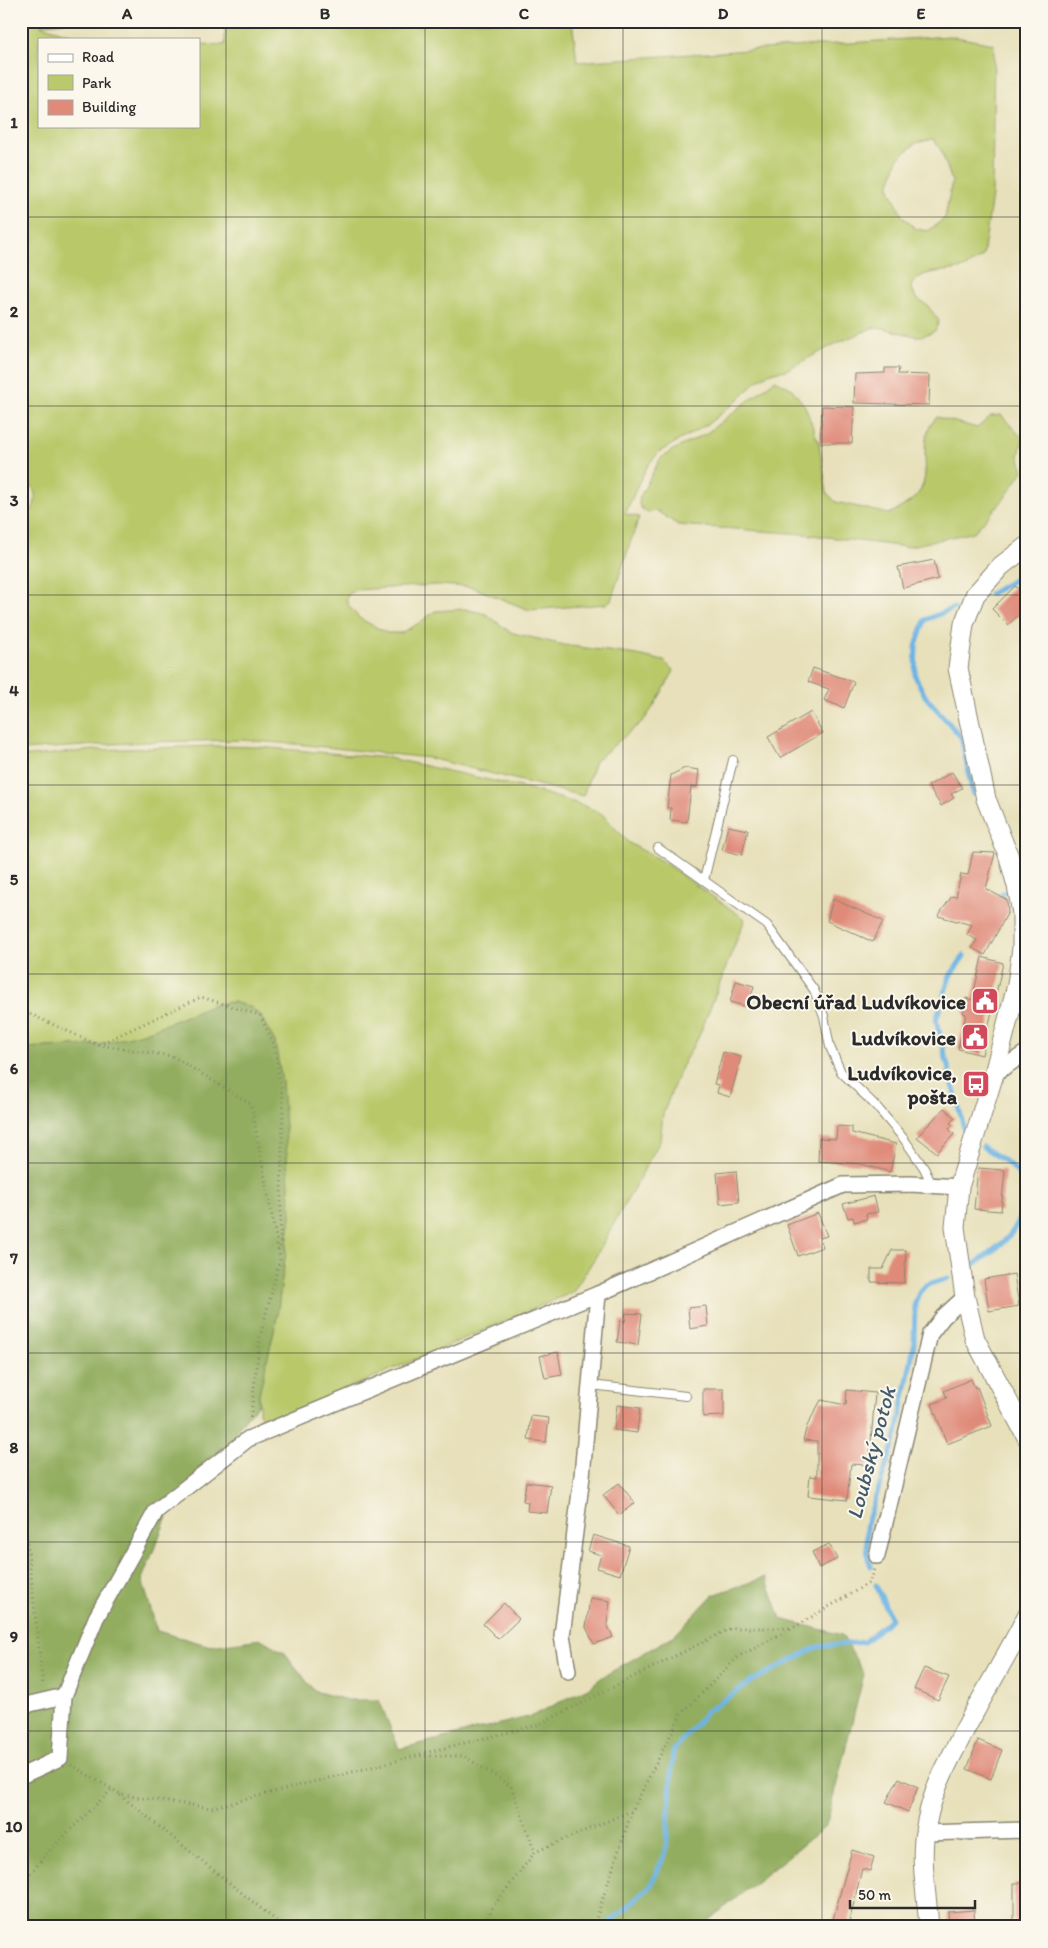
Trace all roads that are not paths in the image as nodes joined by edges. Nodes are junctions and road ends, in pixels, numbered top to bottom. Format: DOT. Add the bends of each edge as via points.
graph roads {
  1 [pos="1027,546"];
  2 [pos="733,760"];
  3 [pos="658,848"];
  4 [pos="704,880"];
  5 [pos="1027,1052"];
  6 [pos="994,1074"];
  7 [pos="932,1185"];
  8 [pos="959,1187"];
  9 [pos="598,1294"];
  10 [pos="965,1297"];
  11 [pos="591,1385"];
  12 [pos="686,1396"];
  13 [pos="1027,1437"];
  14 [pos="877,1556"];
  15 [pos="1027,1616"];
  16 [pos="568,1671"];
  17 [pos="64,1696"];
  18 [pos="21,1709"];
  19 [pos="21,1776"];
  20 [pos="1027,1830"];
  21 [pos="924,1833"];
  22 [pos="928,1927"];
  1 -- 6 [label="street" via="1001,566 975,595 964,624 958,668 986,799 1009,857 1022,913 1017,985"];
  2 -- 4 [label="lane"];
  3 -- 4 [label="lane"];
  4 -- 7 [label="lane" via="767,925 773,933 814,990 824,1016 830,1047 841,1072 904,1139"];
  5 -- 6 [label="street"];
  6 -- 8 [label="street"];
  7 -- 8 [label="street"];
  7 -- 9 [label="street" via="843,1185"];
  8 -- 10 [label="street" via="955,1227"];
  9 -- 11 [label="street"];
  9 -- 17 [label="street" via="248,1440 156,1511 96,1618"];
  10 -- 13 [label="street" via="975,1339"];
  10 -- 14 [label="street" via="930,1334"];
  11 -- 12 [label="lane"];
  11 -- 16 [label="street" via="562,1636"];
  15 -- 21 [label="street" via="934,1790"];
  17 -- 18 [label="street"];
  17 -- 19 [label="street" via="60,1758"];
  20 -- 21 [label="street"];
  21 -- 22 [label="street"];
}
